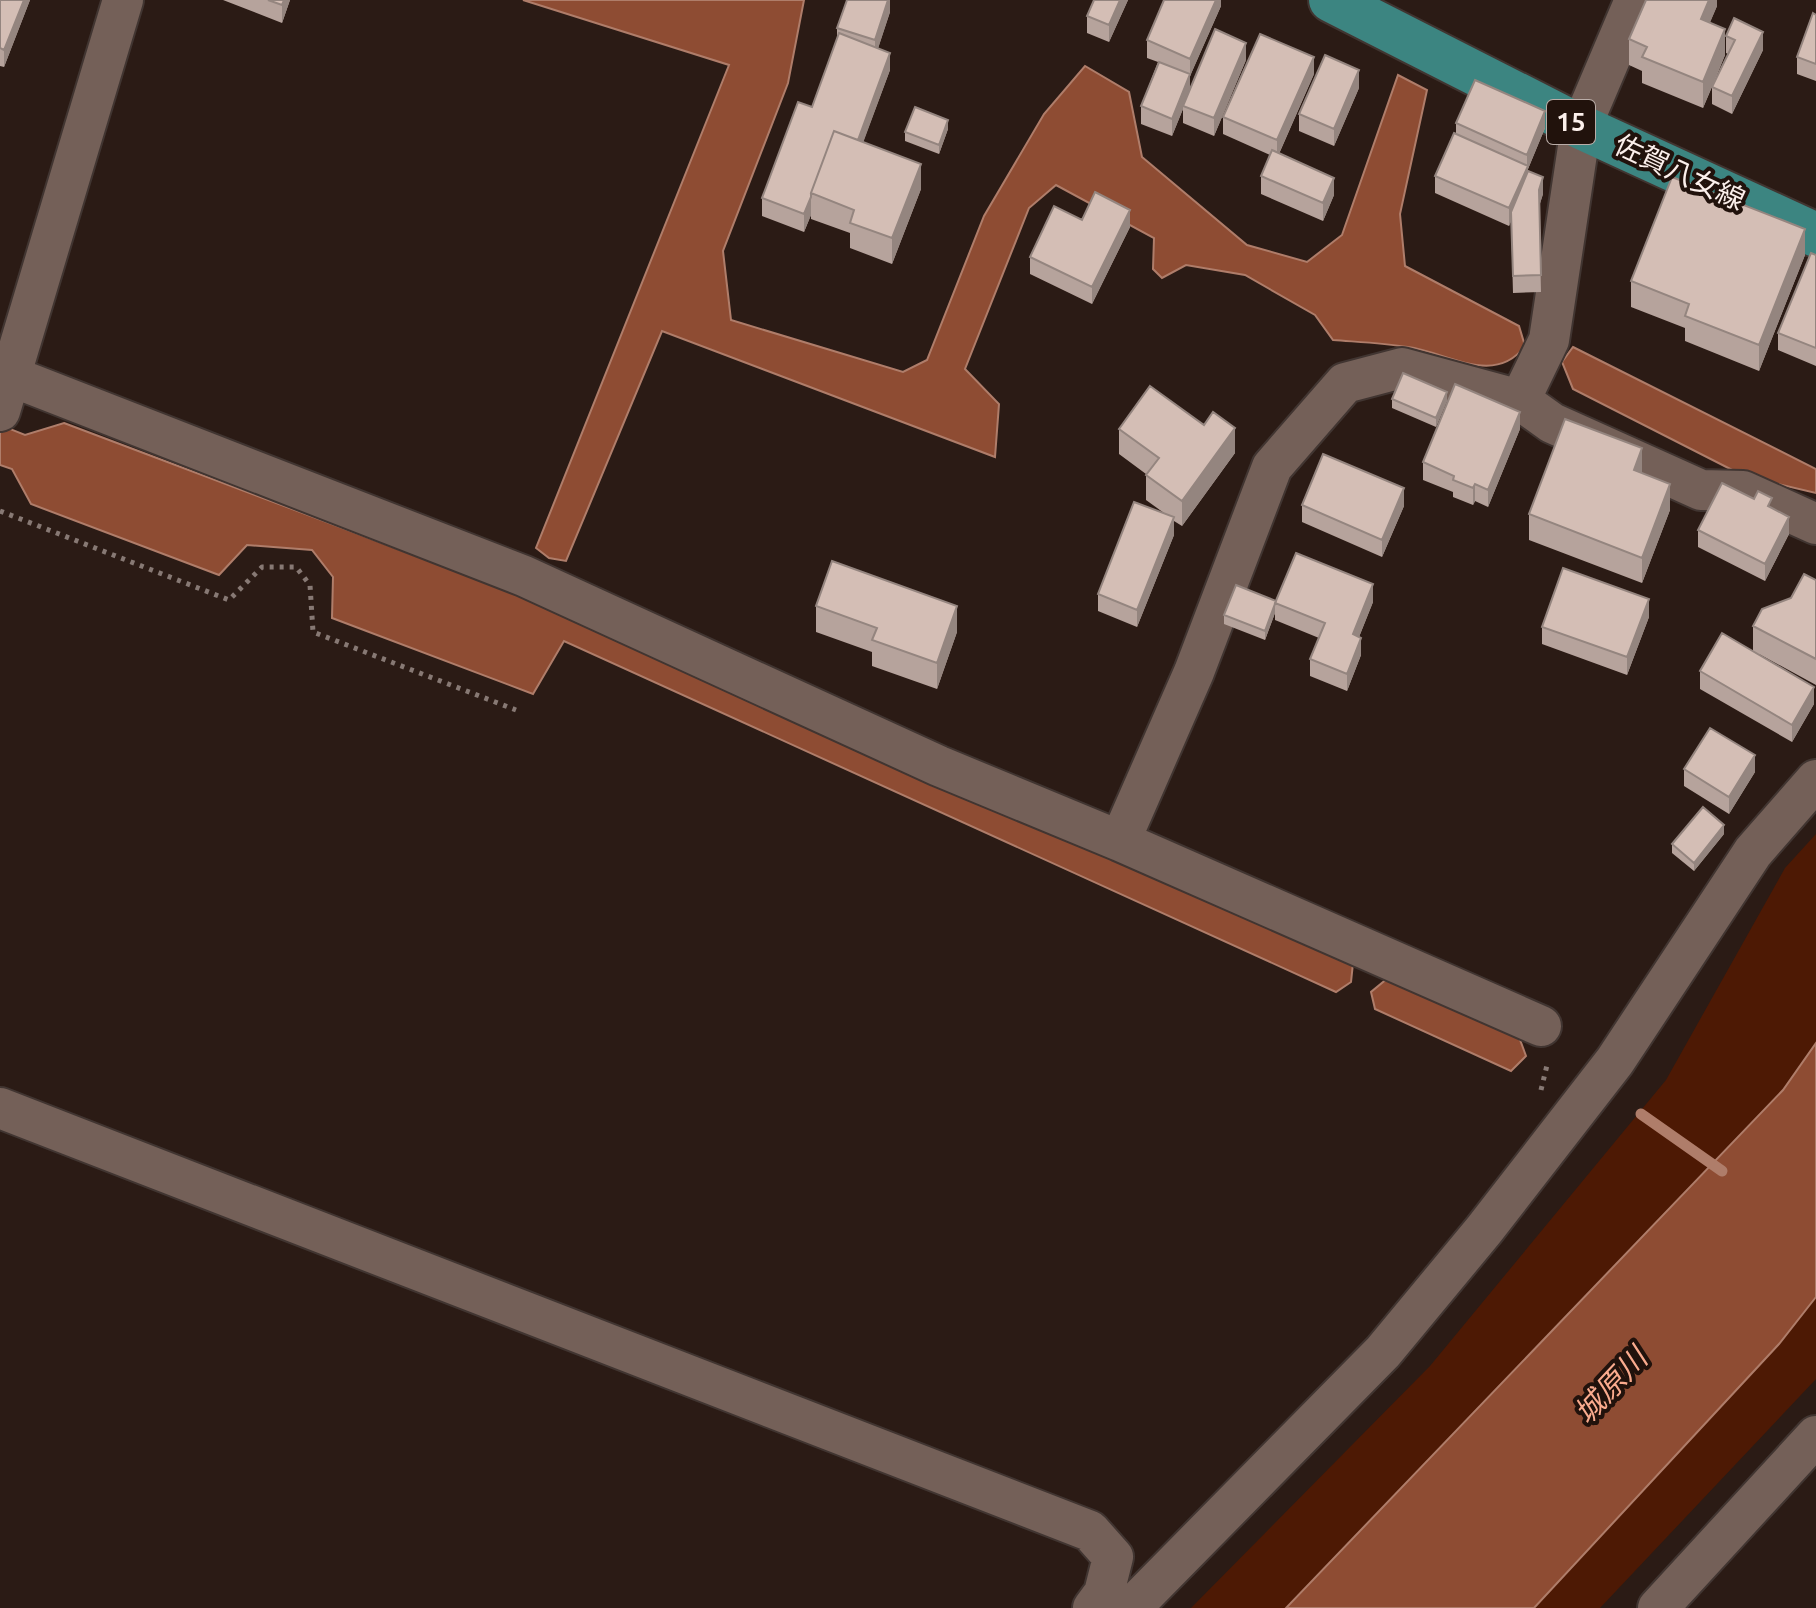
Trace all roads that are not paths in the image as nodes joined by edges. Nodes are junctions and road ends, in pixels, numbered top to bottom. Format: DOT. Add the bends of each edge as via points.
graph roads {
  1 [pos="123,0"];
  2 [pos="1331,0"];
  3 [pos="1635,0"];
  4 [pos="1581,127"];
  5 [pos="1816,235"];
  6 [pos="4,391"];
  7 [pos="1520,400"];
  8 [pos="1816,524"];
  9 [pos="1816,780"];
  10 [pos="1120,841"];
  11 [pos="1541,1026"];
  12 [pos="0,1108"];
  13 [pos="1816,1436"];
  14 [pos="1093,1608"];
  15 [pos="1131,1608"];
  16 [pos="1658,1608"];
  1 -- 6 [label="street"];
  2 -- 4 [label="main road, 佐賀八女線 / 15"];
  3 -- 4 [label="street"];
  4 -- 5 [label="main road, 佐賀八女線 / 15"];
  4 -- 7 [label="street" via="1549,340"];
  6 -- 10 [label="street" via="524,576 939,766"];
  7 -- 8 [label="street" via="1552,423 1701,490 1743,491"];
  7 -- 10 [label="street" via="1402,368 1345,383 1272,467 1194,672"];
  9 -- 15 [label="street" via="1753,852 1615,1061 1383,1352"];
  10 -- 11 [label="street"];
  12 -- 14 [label="street" via="1090,1531 1113,1557 1104,1593"];
  13 -- 16 [label="street"];
}
